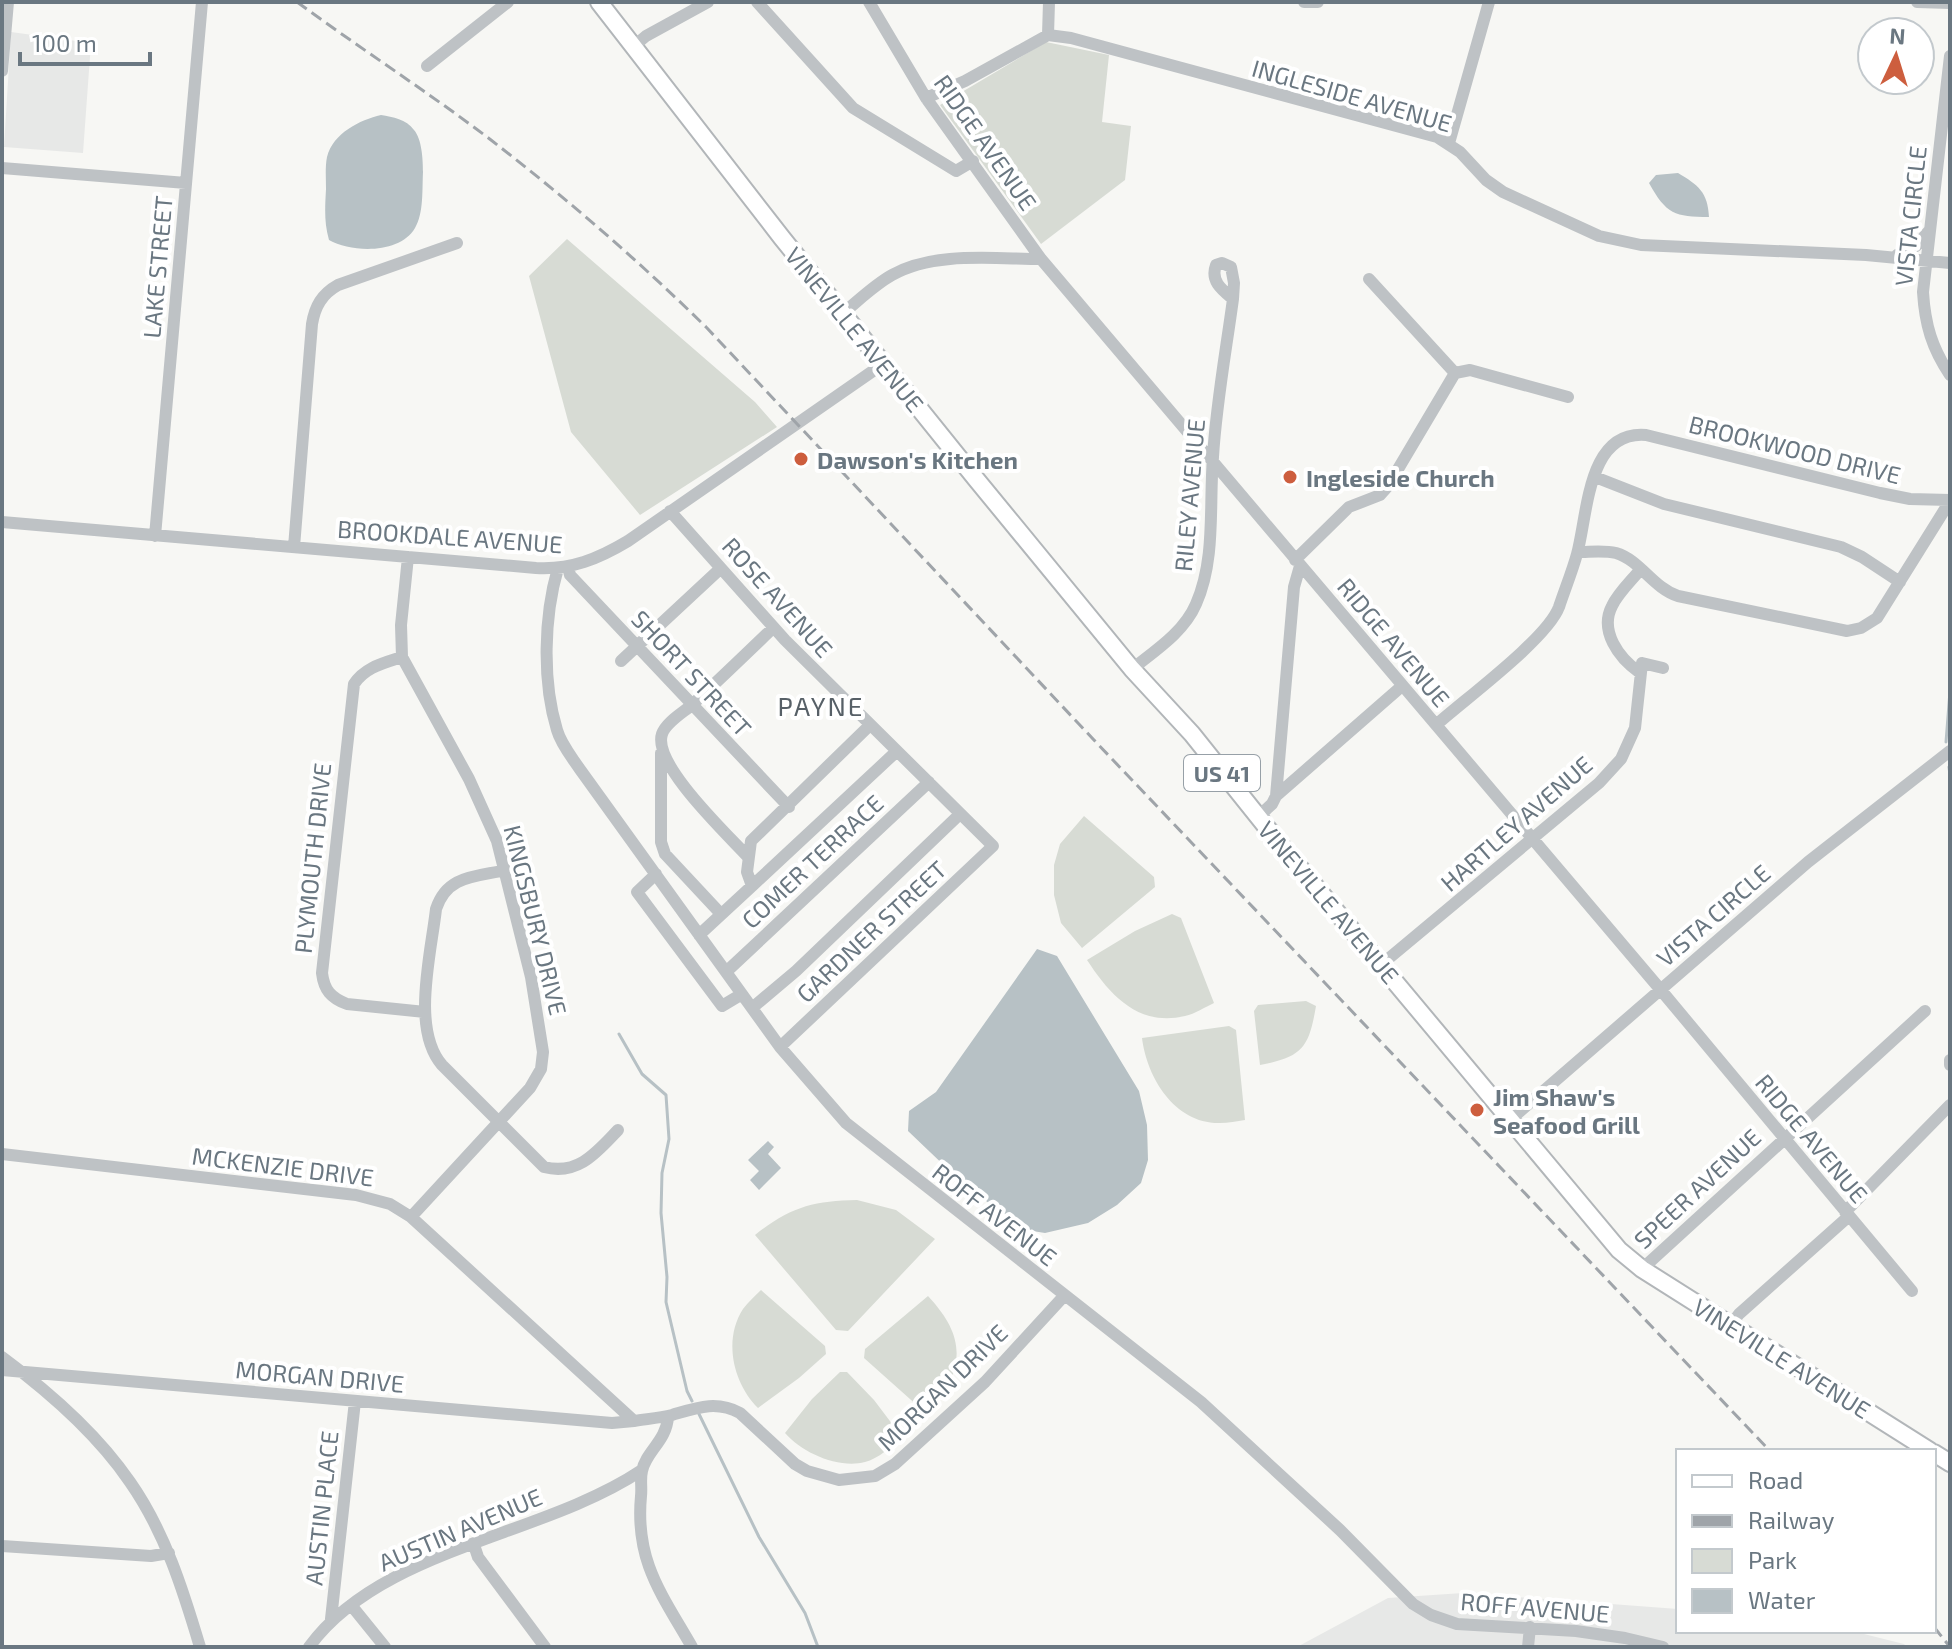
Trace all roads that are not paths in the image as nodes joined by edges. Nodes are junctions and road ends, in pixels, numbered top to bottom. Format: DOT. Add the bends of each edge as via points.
graph roads {
  1 [pos="8,2"];
  2 [pos="202,2"];
  3 [pos="508,2"];
  4 [pos="599,2"];
  5 [pos="708,2"];
  6 [pos="757,2"];
  7 [pos="869,2"];
  8 [pos="1049,2"];
  9 [pos="1304,2"];
  10 [pos="1318,2"];
  11 [pos="1489,2"];
  12 [pos="1917,2"];
  13 [pos="1950,3"];
  14 [pos="1048,35"];
  15 [pos="634,46"];
  16 [pos="1950,56"];
  17 [pos="427,66"];
  18 [pos="2,71"];
  19 [pos="926,98"];
  20 [pos="1449,143"];
  21 [pos="973,161"];
  22 [pos="2,168"];
  23 [pos="186,183"];
  24 [pos="1929,231"];
  25 [pos="457,243"];
  26 [pos="1893,257"];
  27 [pos="1041,259"];
  28 [pos="1926,261"];
  29 [pos="1950,263"];
  30 [pos="1369,279"];
  31 [pos="1233,299"];
  32 [pos="842,314"];
  33 [pos="883,364"];
  34 [pos="1455,373"];
  35 [pos="1950,375"];
  36 [pos="1568,397"];
  37 [pos="1212,459"];
  38 [pos="1595,477"];
  39 [pos="1950,501"];
  40 [pos="670,511"];
  41 [pos="2,522"];
  42 [pos="155,536"];
  43 [pos="294,547"];
  44 [pos="1578,552"];
  45 [pos="408,557"];
  46 [pos="1298,563"];
  47 [pos="563,567"];
  48 [pos="721,568"];
  49 [pos="1640,570"];
  50 [pos="1900,582"];
  51 [pos="773,628"];
  52 [pos="637,648"];
  53 [pos="402,657"];
  54 [pos="621,661"];
  55 [pos="1663,668"];
  56 [pos="1132,669"];
  57 [pos="1639,672"];
  58 [pos="1402,686"];
  59 [pos="691,705"];
  60 [pos="1436,725"];
  61 [pos="869,726"];
  62 [pos="661,738"];
  63 [pos="897,751"];
  64 [pos="1950,751"];
  65 [pos="929,782"];
  66 [pos="1276,796"];
  67 [pos="789,807"];
  68 [pos="960,814"];
  69 [pos="1258,817"];
  70 [pos="1533,841"];
  71 [pos="993,846"];
  72 [pos="748,857"];
  73 [pos="506,870"];
  74 [pos="656,874"];
  75 [pos="752,886"];
  76 [pos="721,914"];
  77 [pos="699,935"];
  78 [pos="1382,964"];
  79 [pos="726,972"];
  80 [pos="1660,989"];
  81 [pos="742,994"];
  82 [pos="752,1008"];
  83 [pos="1925,1011"];
  84 [pos="425,1012"];
  85 [pos="780,1047"];
  86 [pos="1950,1105"];
  87 [pos="1510,1120"];
  88 [pos="499,1122"];
  89 [pos="618,1130"];
  90 [pos="1784,1138"];
  91 [pos="2,1154"];
  92 [pos="1846,1214"];
  93 [pos="411,1217"];
  94 [pos="1642,1269"];
  95 [pos="1912,1291"];
  96 [pos="1064,1296"];
  97 [pos="1730,1326"];
  98 [pos="2,1357"];
  99 [pos="2,1370"];
  100 [pos="23,1372"];
  101 [pos="355,1401"];
  102 [pos="668,1416"];
  103 [pos="634,1421"];
  104 [pos="1927,1449"];
  105 [pos="642,1470"];
  106 [pos="474,1545"];
  107 [pos="2,1546"];
  108 [pos="169,1553"];
  109 [pos="351,1605"];
  110 [pos="331,1619"];
  111 [pos="1530,1627"];
  112 [pos="200,1647"];
  113 [pos="309,1647"];
  114 [pos="385,1647"];
  115 [pos="545,1647"];
  116 [pos="692,1647"];
  117 [pos="1528,1647"];
  118 [pos="1663,1647"];
  1 -- 18 [label="street"];
  2 -- 23 [label="street, LAKE STREET"];
  3 -- 17 [label="street"];
  4 -- 15 [label="main road, VINEVILLE AVENUE / US 41"];
  5 -- 15 [label="street"];
  6 -- 21 [label="street" via="853,108 956,171"];
  7 -- 19 [label="street, RIDGE AVENUE"];
  8 -- 14 [label="street"];
  9 -- 10 [label="street"];
  11 -- 20 [label="street"];
  12 -- 13 [label="street"];
  14 -- 19 [label="street"];
  14 -- 20 [label="street, INGLESIDE AVENUE"];
  15 -- 32 [label="main road, VINEVILLE AVENUE / US 41"];
  16 -- 24 [label="street, VISTA CIRCLE"];
  19 -- 21 [label="street, RIDGE AVENUE"];
  20 -- 26 [label="street, INGLESIDE AVENUE" via="1503,192 1599,236 1641,245"];
  21 -- 27 [label="street, RIDGE AVENUE"];
  22 -- 23 [label="street"];
  23 -- 42 [label="street, LAKE STREET"];
  24 -- 26 [label="street" via="1908,253"];
  24 -- 28 [label="street, VISTA CIRCLE"];
  25 -- 43 [label="street" via="338,285 317,305"];
  26 -- 28 [label="street, INGLESIDE AVENUE"];
  27 -- 32 [label="street" via="917,265 889,276"];
  27 -- 37 [label="street, RIDGE AVENUE"];
  28 -- 29 [label="street, INGLESIDE AVENUE"];
  28 -- 35 [label="street, VISTA CIRCLE" via="1925,322"];
  30 -- 34 [label="street"];
  31 -- 37 [label="street, RILEY AVENUE"];
  32 -- 33 [label="main road, VINEVILLE AVENUE / US 41"];
  33 -- 40 [label="street, BROOKDALE AVENUE"];
  33 -- 56 [label="main road, VINEVILLE AVENUE / US 41"];
  34 -- 36 [label="street" via="1470,370"];
  34 -- 46 [label="street" via="1388,486 1380,495 1349,507"];
  37 -- 46 [label="street, RIDGE AVENUE"];
  37 -- 56 [label="street, RILEY AVENUE" via="1205,577 1195,606 1180,628"];
  38 -- 39 [label="street, BROOKWOOD DRIVE" via="1607,449 1630,435 1657,437 1895,496"];
  38 -- 44 [label="street"];
  38 -- 50 [label="street" via="1664,504 1841,547"];
  39 -- 50 [label="street"];
  40 -- 47 [label="street, BROOKDALE AVENUE" via="603,556"];
  40 -- 48 [label="street, ROSE AVENUE"];
  41 -- 42 [label="street, BROOKDALE AVENUE"];
  42 -- 43 [label="street, BROOKDALE AVENUE"];
  43 -- 45 [label="street, BROOKDALE AVENUE"];
  44 -- 49 [label="street" via="1616,553"];
  44 -- 60 [label="street" via="1552,622"];
  45 -- 47 [label="street, BROOKDALE AVENUE"];
  45 -- 53 [label="street, KINGSBURY DRIVE"];
  46 -- 58 [label="street, RIDGE AVENUE"];
  46 -- 66 [label="street"];
  47 -- 52 [label="street, SHORT STREET"];
  47 -- 74 [label="street, ROFF AVENUE" via="550,596 547,634 558,733"];
  48 -- 51 [label="street, ROSE AVENUE"];
  48 -- 52 [label="street"];
  49 -- 50 [label="street" via="1678,596 1847,631 1877,618"];
  49 -- 57 [label="street" via="1608,616 1617,652"];
  51 -- 59 [label="street"];
  51 -- 61 [label="street, ROSE AVENUE"];
  52 -- 54 [label="street"];
  52 -- 59 [label="street, SHORT STREET"];
  53 -- 73 [label="street, KINGSBURY DRIVE" via="490,822"];
  53 -- 84 [label="street, PLYMOUTH DRIVE" via="372,667 354,684 322,973 335,1000"];
  55 -- 57 [label="street" via="1642,663"];
  56 -- 69 [label="main road, VINEVILLE AVENUE / US 41"];
  57 -- 70 [label="street, HARTLEY AVENUE" via="1635,728 1621,759"];
  58 -- 60 [label="street, RIDGE AVENUE"];
  58 -- 66 [label="street"];
  59 -- 62 [label="street"];
  59 -- 67 [label="street, SHORT STREET"];
  60 -- 70 [label="street, RIDGE AVENUE"];
  61 -- 63 [label="street, ROSE AVENUE"];
  61 -- 67 [label="street"];
  62 -- 72 [label="street" via="678,781"];
  62 -- 76 [label="street" via="665,854"];
  63 -- 65 [label="street, ROSE AVENUE"];
  63 -- 75 [label="street"];
  64 -- 80 [label="street, VISTA CIRCLE" via="1808,862"];
  65 -- 68 [label="street, ROSE AVENUE"];
  65 -- 79 [label="street, COMER TERRACE"];
  66 -- 69 [label="street"];
  67 -- 72 [label="street" via="751,841"];
  68 -- 71 [label="street, ROSE AVENUE"];
  68 -- 82 [label="street"];
  69 -- 78 [label="main road, VINEVILLE AVENUE / US 41"];
  70 -- 78 [label="street, HARTLEY AVENUE"];
  70 -- 80 [label="street, RIDGE AVENUE"];
  71 -- 85 [label="street, GARDNER STREET"];
  72 -- 75 [label="street"];
  73 -- 84 [label="street" via="464,879 441,894"];
  73 -- 88 [label="street, KINGSBURY DRIVE" via="531,977 543,1062 530,1088"];
  74 -- 77 [label="street, ROFF AVENUE"];
  74 -- 81 [label="street" via="637,892 722,1006"];
  75 -- 76 [label="street"];
  76 -- 77 [label="street"];
  77 -- 79 [label="street, ROFF AVENUE"];
  78 -- 87 [label="main road, VINEVILLE AVENUE / US 41"];
  79 -- 81 [label="street, ROFF AVENUE"];
  80 -- 87 [label="street, VISTA CIRCLE"];
  80 -- 90 [label="street, RIDGE AVENUE"];
  81 -- 82 [label="street, ROFF AVENUE"];
  82 -- 85 [label="street, ROFF AVENUE"];
  83 -- 90 [label="street, SPEER AVENUE"];
  84 -- 88 [label="street" via="425,1031 436,1058"];
  85 -- 96 [label="street, ROFF AVENUE" via="870,1145"];
  86 -- 92 [label="street"];
  87 -- 94 [label="main road, VINEVILLE AVENUE / US 41" via="1619,1250"];
  88 -- 89 [label="street" via="536,1161 561,1170 585,1162"];
  88 -- 93 [label="street, KINGSBURY DRIVE"];
  90 -- 92 [label="street, RIDGE AVENUE"];
  90 -- 94 [label="street, SPEER AVENUE"];
  91 -- 93 [label="street, MCKENZIE DRIVE" via="356,1195 390,1204"];
  92 -- 95 [label="street, RIDGE AVENUE"];
  92 -- 97 [label="street"];
  93 -- 103 [label="street, MCKENZIE DRIVE"];
  94 -- 97 [label="main road, VINEVILLE AVENUE / US 41"];
  96 -- 102 [label="street, MORGAN DRIVE" via="985,1382 875,1476 839,1480 807,1471 732,1408 699,1406"];
  96 -- 111 [label="street, ROFF AVENUE" via="1245,1440 1413,1604 1457,1624"];
  97 -- 104 [label="main road, VINEVILLE AVENUE / US 41"];
  98 -- 100 [label="street"];
  99 -- 100 [label="street, MORGAN DRIVE"];
  100 -- 101 [label="street, MORGAN DRIVE"];
  100 -- 108 [label="street" via="82,1426 130,1482"];
  101 -- 103 [label="street, MORGAN DRIVE"];
  101 -- 110 [label="street, AUSTIN PLACE"];
  102 -- 103 [label="street"];
  102 -- 105 [label="street" via="664,1436"];
  105 -- 106 [label="street, AUSTIN AVENUE" via="611,1489"];
  105 -- 116 [label="street" via="639,1530 646,1563"];
  106 -- 109 [label="street, AUSTIN AVENUE" via="398,1577"];
  106 -- 115 [label="street"];
  107 -- 108 [label="street"];
  108 -- 112 [label="street"];
  109 -- 110 [label="street, AUSTIN AVENUE"];
  109 -- 114 [label="street"];
  110 -- 113 [label="street, AUSTIN AVENUE"];
  111 -- 117 [label="street"];
  111 -- 118 [label="street, ROFF AVENUE"];
}
